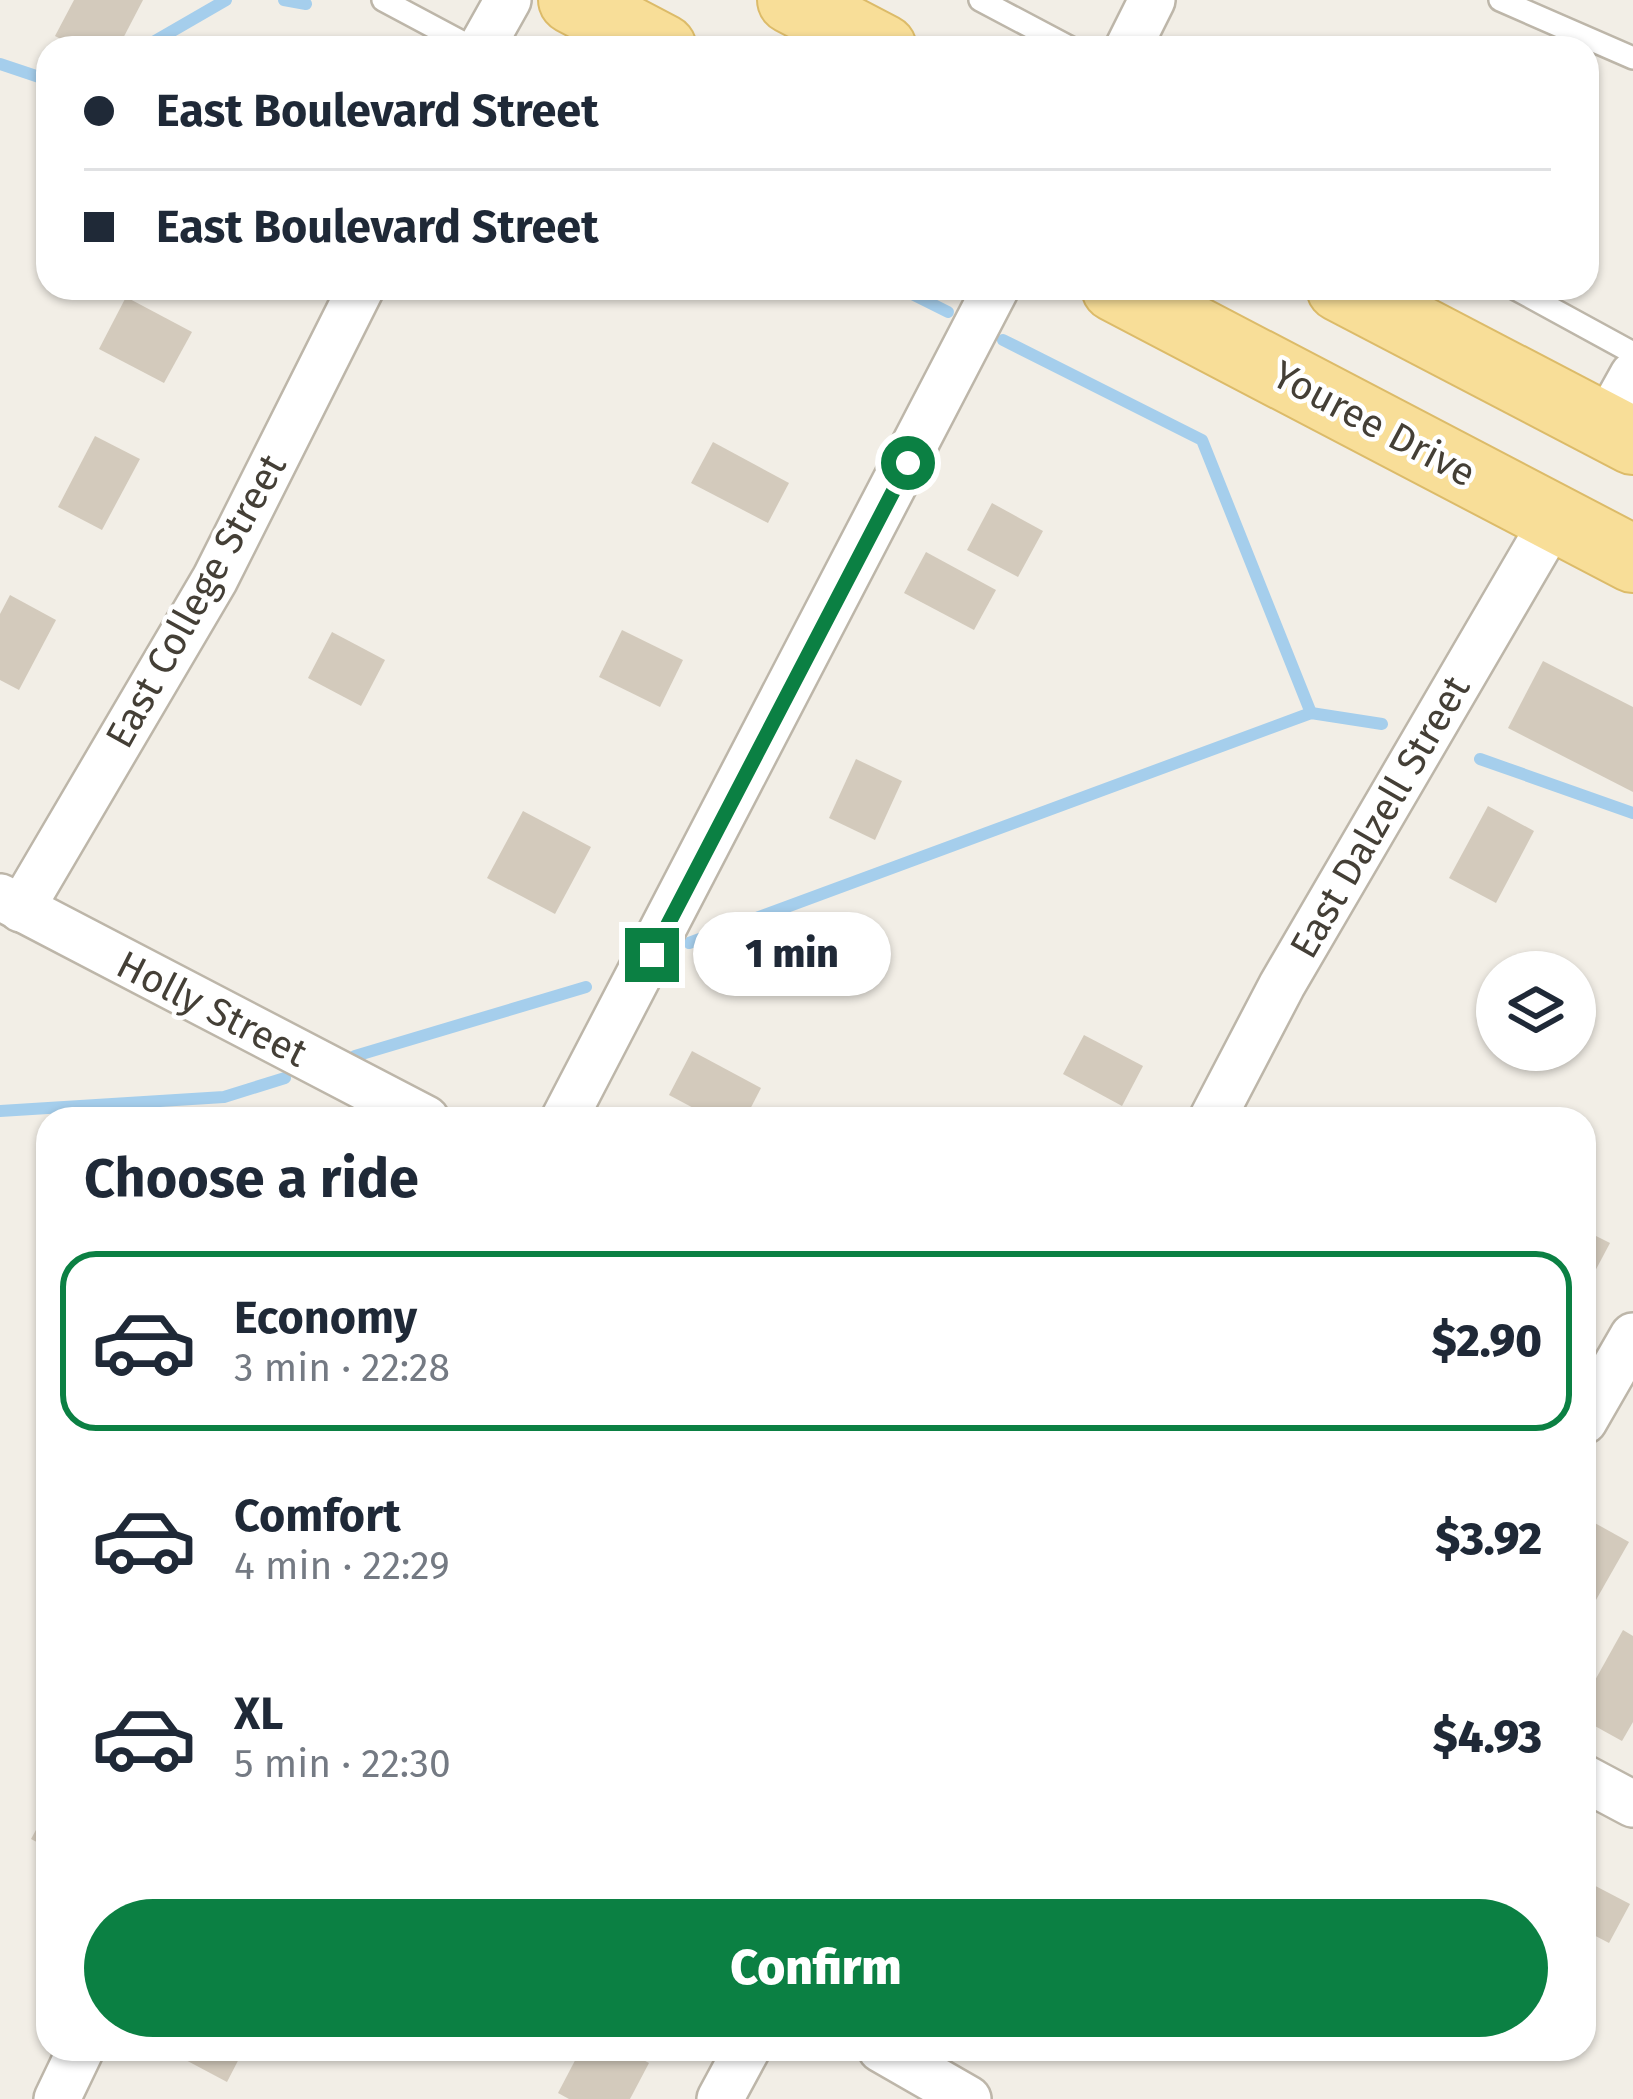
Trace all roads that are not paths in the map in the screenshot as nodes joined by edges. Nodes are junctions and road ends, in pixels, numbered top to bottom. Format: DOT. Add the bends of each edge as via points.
graph roads {
  1 [pos="382,0"];
  2 [pos="508,0"];
  3 [pos="572,0"];
  4 [pos="791,0"];
  5 [pos="980,0"];
  6 [pos="1152,0"];
  7 [pos="1500,0"];
  8 [pos="453,36"];
  9 [pos="485,36"];
  10 [pos="640,36"];
  11 [pos="860,36"];
  12 [pos="1048,36"];
  13 [pos="1134,36"];
  14 [pos="1583,36"];
  15 [pos="1599,43"];
  16 [pos="1633,58"];
  17 [pos="356,300"];
  18 [pos="990,300"];
  19 [pos="1138,300"];
  20 [pos="1367,300"];
  21 [pos="1536,300"];
  22 [pos="1633,353"];
  23 [pos="1623,414"];
  24 [pos="1554,519"];
  25 [pos="1633,559"];
  26 [pos="10,903"];
  27 [pos="403,1107"];
  28 [pos="570,1107"];
  29 [pos="1218,1107"];
  30 [pos="1633,1336"];
  31 [pos="1596,1400"];
  32 [pos="1596,1784"];
  33 [pos="1633,1804"];
  34 [pos="75,2061"];
  35 [pos="741,2061"];
  36 [pos="901,2061"];
  37 [pos="57,2099"];
  38 [pos="720,2099"];
  39 [pos="968,2099"];
  1 -- 8 [label="lane"];
  2 -- 9 [label="street"];
  3 -- 10 [label="main road"];
  4 -- 11 [label="main road"];
  5 -- 12 [label="lane"];
  6 -- 13 [label="street"];
  7 -- 14 [label="lane"];
  15 -- 16 [label="lane"];
  17 -- 26 [label="street, East College Street" via="215,579"];
  18 -- 28 [label="street"];
  19 -- 24 [label="main road, Youree Drive"];
  20 -- 23 [label="main road"];
  21 -- 22 [label="lane"];
  23 -- 24 [label="main road"];
  24 -- 25 [label="main road, Youree Drive"];
  24 -- 29 [label="street, East Dalzell Street"];
  26 -- 27 [label="street, Holly Street"];
  30 -- 31 [label="street"];
  32 -- 33 [label="street"];
  34 -- 37 [label="street"];
  35 -- 38 [label="street"];
  36 -- 39 [label="street"];
}
